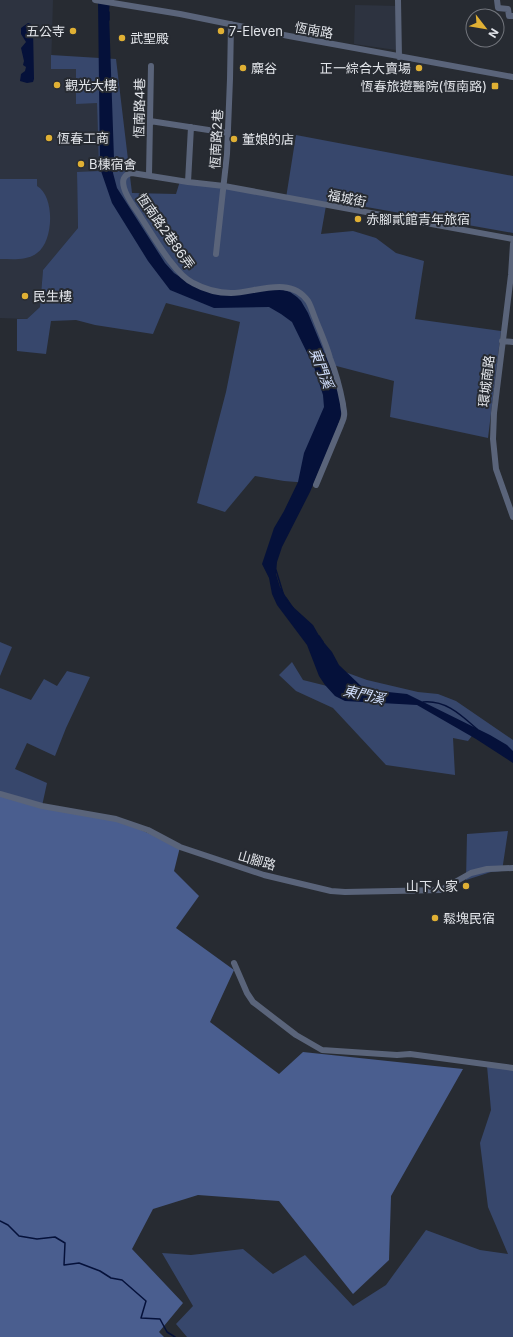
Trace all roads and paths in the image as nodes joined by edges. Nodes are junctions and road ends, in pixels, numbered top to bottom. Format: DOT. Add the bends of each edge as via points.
graph roads {
  1 [pos="96,0"];
  2 [pos="398,0"];
  3 [pos="497,0"];
  4 [pos="513,16"];
  5 [pos="231,24"];
  6 [pos="399,57"];
  7 [pos="151,66"];
  8 [pos="513,77"];
  9 [pos="150,121"];
  10 [pos="191,128"];
  11 [pos="228,133"];
  12 [pos="149,175"];
  13 [pos="188,182"];
  14 [pos="224,186"];
  15 [pos="513,239"];
  16 [pos="513,244"];
  17 [pos="216,254"];
  18 [pos="502,341"];
  19 [pos="513,342"];
  20 [pos="316,485"];
  21 [pos="513,517"];
  22 [pos="0,794"];
  23 [pos="513,868"];
  24 [pos="234,963"];
  25 [pos="513,1068"];
  1 -- 5 [label="street, 恆南路"];
  2 -- 6 [label="street"];
  3 -- 4 [label="street" via="498,8 508,9 509,16"];
  5 -- 6 [label="street, 恆南路"];
  5 -- 11 [label="street, 恆南路2巷"];
  6 -- 8 [label="street, 恆南路"];
  7 -- 9 [label="street, 恆南路4巷"];
  9 -- 10 [label="street"];
  9 -- 12 [label="street, 恆南路4巷"];
  10 -- 11 [label="street"];
  10 -- 13 [label="street"];
  11 -- 14 [label="street, 恆南路2巷"];
  12 -- 13 [label="street, 恆南路2巷86弄"];
  12 -- 20 [label="street, 恆南路2巷86弄" via="126,174 124,188 167,257 185,278 192,283 224,293 280,286 300,294 308,301 338,380 344,414"];
  13 -- 14 [label="street, 恆南路2巷86弄"];
  14 -- 15 [label="street, 福城街"];
  14 -- 17 [label="street, 恆南路2巷"];
  16 -- 18 [label="street, 環城南路"];
  18 -- 19 [label="street"];
  18 -- 21 [label="street, 環城南路" via="494,413 493,455"];
  22 -- 23 [label="street, 山腳路" via="42,806 116,819 148,830 180,847 208,857 264,875 331,891 441,890 471,873 487,869"];
  24 -- 25 [label="street" via="253,1002 296,1035 322,1050 410,1054"];
}
